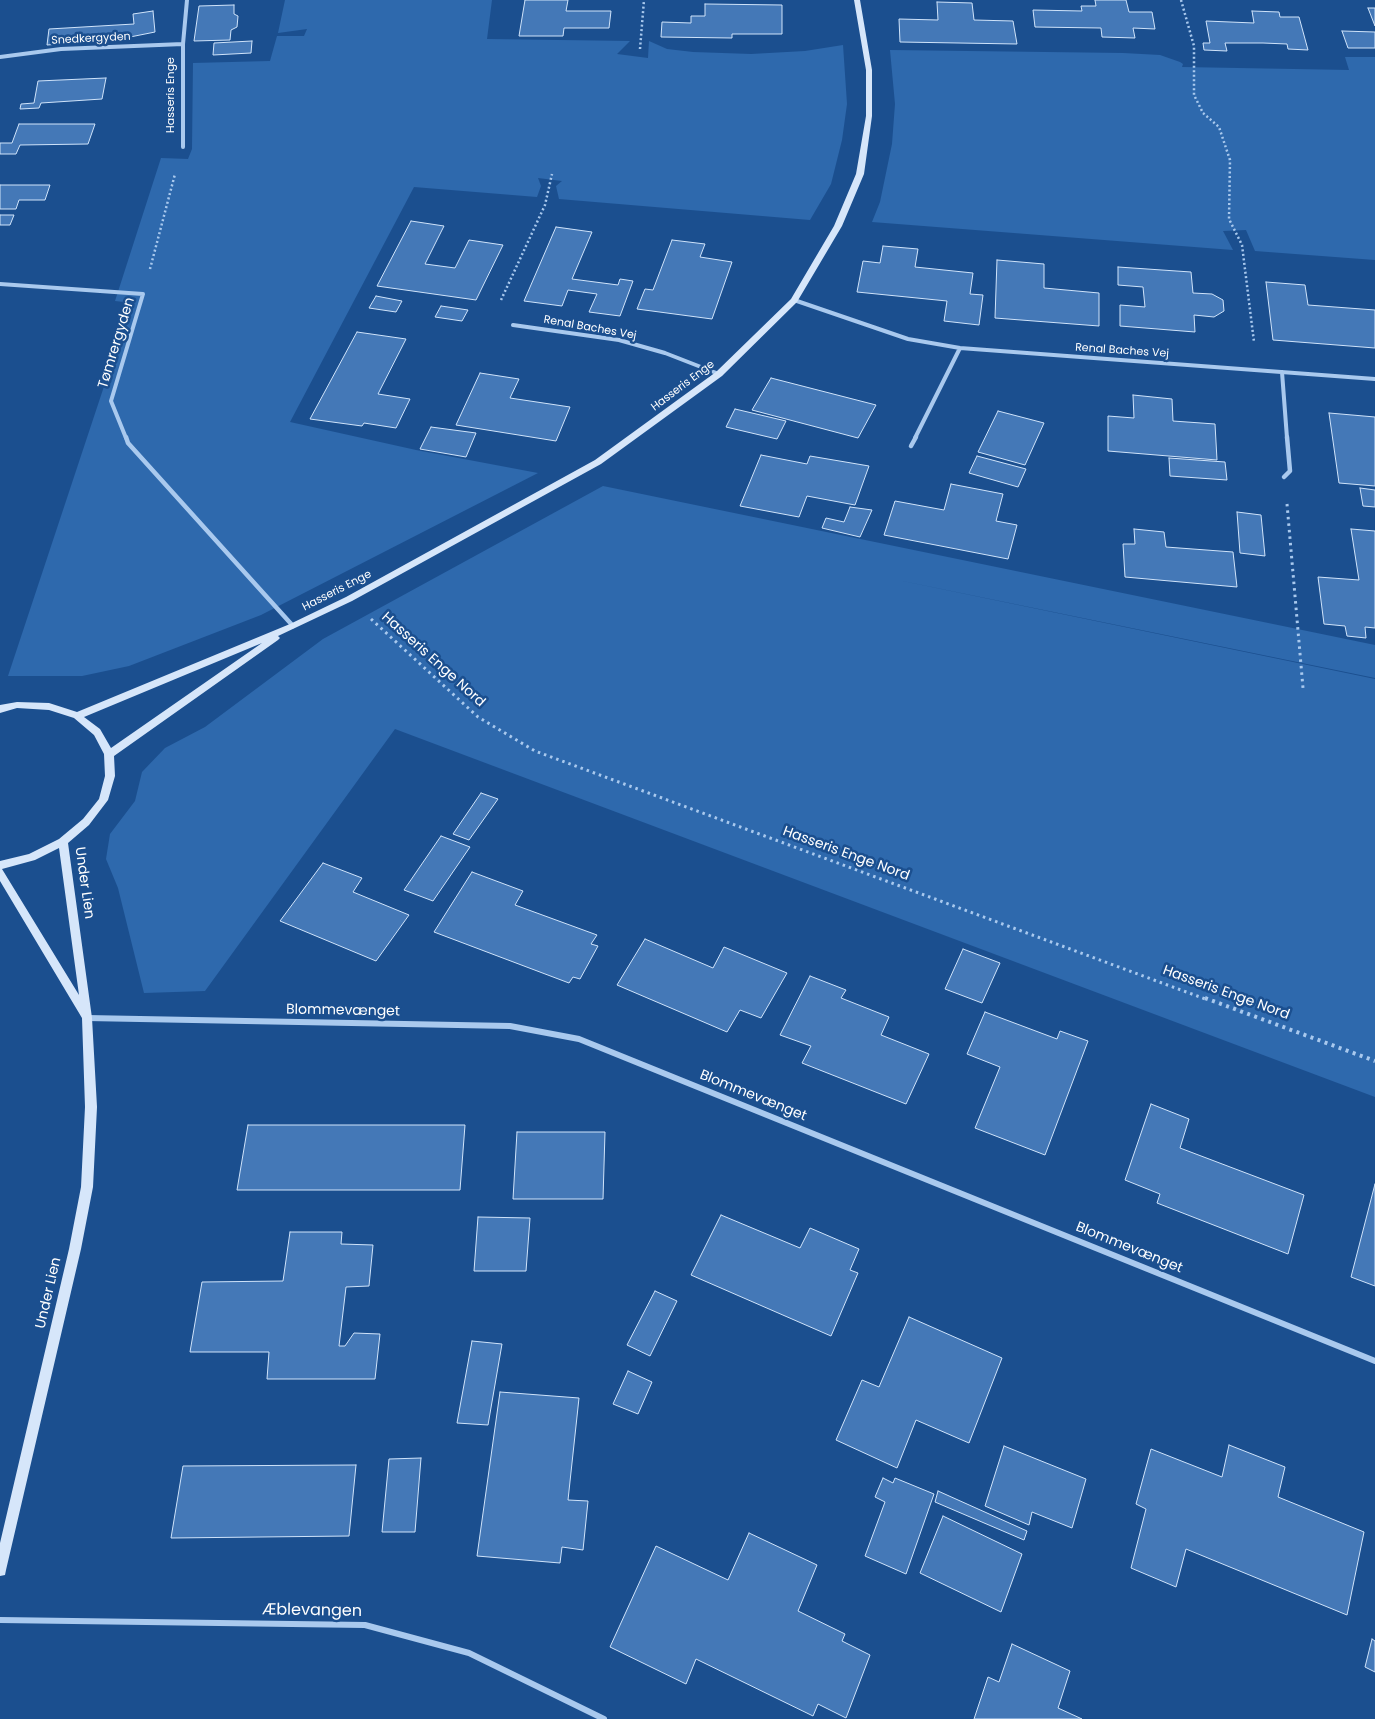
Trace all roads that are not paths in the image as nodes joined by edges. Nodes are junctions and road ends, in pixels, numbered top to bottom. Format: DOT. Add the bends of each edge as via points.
graph roads {
  1 [pos="187,0"];
  2 [pos="857,0"];
  3 [pos="183,44"];
  4 [pos="0,57"];
  5 [pos="182,147"];
  6 [pos="0,284"];
  7 [pos="794,300"];
  8 [pos="513,325"];
  9 [pos="960,348"];
  10 [pos="1282,372"];
  11 [pos="719,374"];
  12 [pos="1375,379"];
  13 [pos="911,446"];
  14 [pos="1284,477"];
  15 [pos="293,626"];
  16 [pos="0,709"];
  17 [pos="77,716"];
  18 [pos="109,754"];
  19 [pos="63,842"];
  20 [pos="0,865"];
  21 [pos="0,872"];
  22 [pos="87,1018"];
  23 [pos="1375,1361"];
  24 [pos="0,1570"];
  25 [pos="0,1620"];
  26 [pos="604,1719"];
  1 -- 3 [label="street, Hasseris Enge"];
  2 -- 7 [label="street, Hasseris Enge" via="869,79 870,116 860,174 838,226"];
  3 -- 4 [label="street, Snedkergyden" via="62,48"];
  3 -- 5 [label="street, Hasseris Enge"];
  6 -- 15 [label="street, Tømrergyden" via="143,294 111,401 128,443"];
  7 -- 9 [label="street, Renal Baches Vej" via="908,339"];
  7 -- 11 [label="street, Hasseris Enge"];
  8 -- 11 [label="street, Renal Baches Vej" via="619,340"];
  9 -- 10 [label="street, Renal Baches Vej"];
  9 -- 13 [label="street"];
  10 -- 12 [label="street, Renal Baches Vej"];
  10 -- 14 [label="street" via="1290,471"];
  11 -- 15 [label="street, Hasseris Enge" via="598,462 349,600"];
  15 -- 17 [label="street, Hasseris Enge"];
  15 -- 18 [label="street, Hasseris Enge"];
  16 -- 17 [label="street" via="17,705 49,707"];
  17 -- 18 [label="street" via="97,732"];
  18 -- 19 [label="street" via="110,776 103,800 86,822"];
  19 -- 20 [label="street" via="31,858"];
  19 -- 22 [label="street, Under Lien"];
  21 -- 22 [label="street, Under Lien"];
  22 -- 23 [label="street, Blommevænget" via="510,1026 579,1039"];
  22 -- 24 [label="street, Under Lien" via="91,1106 87,1187"];
  25 -- 26 [label="street, Æblevangen" via="365,1625 469,1653"];
}
